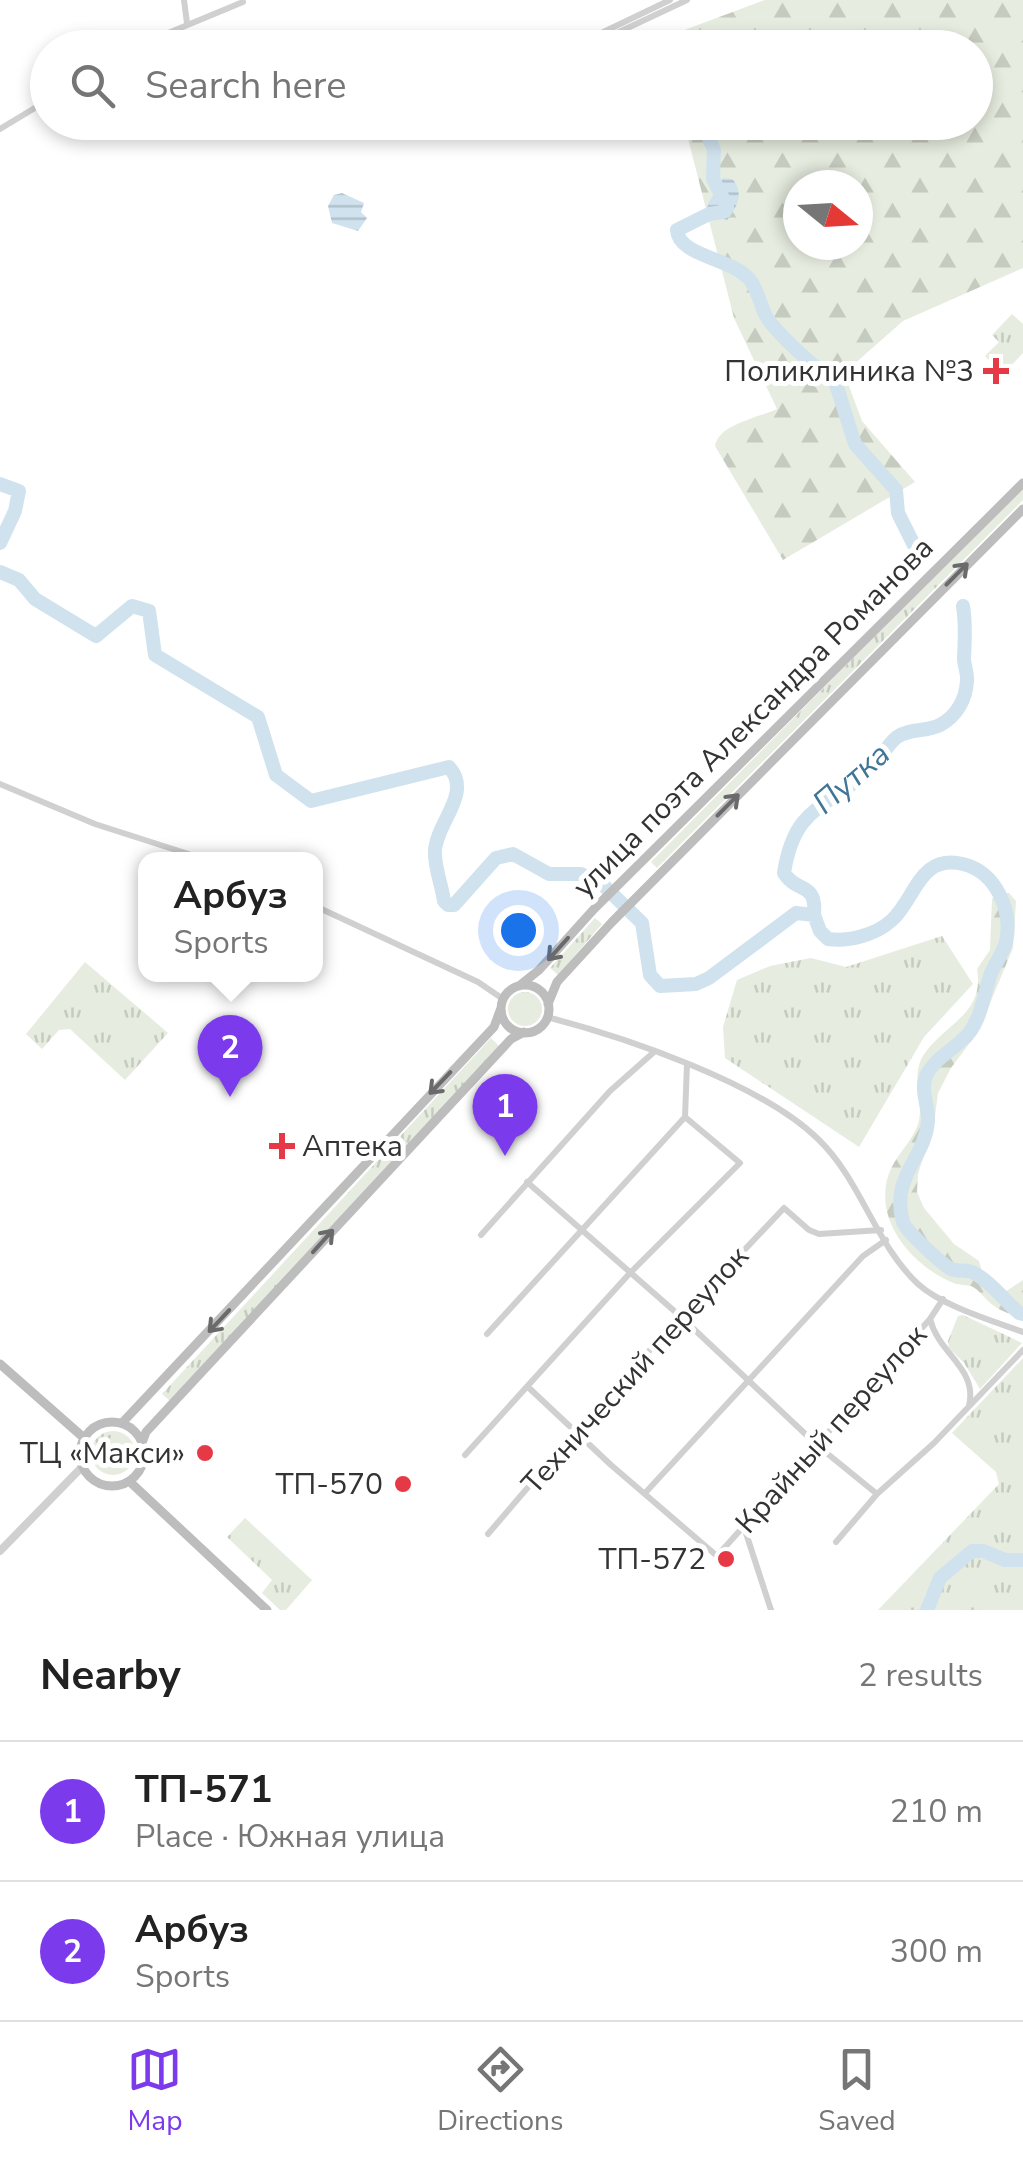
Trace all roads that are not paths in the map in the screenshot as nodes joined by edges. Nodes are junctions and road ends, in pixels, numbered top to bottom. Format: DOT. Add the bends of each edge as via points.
graph roads {
  1 [pos="184,0"];
  2 [pos="670,0"];
  3 [pos="687,0"];
  4 [pos="243,2"];
  5 [pos="186,23"];
  6 [pos="171,30"];
  7 [pos="608,30"];
  8 [pos="623,30"];
  9 [pos="30,111"];
  10 [pos="0,129"];
  11 [pos="1023,483"];
  12 [pos="1023,509"];
  13 [pos="0,784"];
  14 [pos="182,852"];
  15 [pos="323,910"];
  16 [pos="518,986"];
  17 [pos="502,1004"];
  18 [pos="548,1004"];
  19 [pos="547,1017"];
  20 [pos="524,1032"];
  21 [pos="654,1052"];
  22 [pos="687,1064"];
  23 [pos="686,1117"];
  24 [pos="527,1182"];
  25 [pos="881,1230"];
  26 [pos="582,1231"];
  27 [pos="481,1234"];
  28 [pos="886,1240"];
  29 [pos="630,1273"];
  30 [pos="942,1299"];
  31 [pos="680,1316"];
  32 [pos="930,1318"];
  33 [pos="1023,1332"];
  34 [pos="487,1334"];
  35 [pos="1023,1350"];
  36 [pos="0,1364"];
  37 [pos="748,1382"];
  38 [pos="528,1386"];
  39 [pos="968,1408"];
  40 [pos="122,1423"];
  41 [pos="577,1430"];
  42 [pos="84,1438"];
  43 [pos="142,1444"];
  44 [pos="818,1446"];
  45 [pos="465,1455"];
  46 [pos="83,1466"];
  47 [pos="129,1481"];
  48 [pos="646,1492"];
  49 [pos="877,1494"];
  50 [pos="744,1526"];
  51 [pos="488,1534"];
  52 [pos="836,1542"];
  53 [pos="0,1552"];
  54 [pos="267,1610"];
  55 [pos="770,1610"];
  1 -- 5 [label="street"];
  2 -- 7 [label="street"];
  3 -- 8 [label="street"];
  4 -- 5 [label="street"];
  5 -- 6 [label="street"];
  9 -- 10 [label="street"];
  11 -- 16 [label="main road, улица поэта Александра Романова, one-way"];
  18 -- 12 [label="main road, улица поэта Александра Романова, one-way" via="553,986 612,922"];
  13 -- 14 [label="street"];
  15 -- 17 [label="street" via="478,982"];
  16 -- 17 [label="main road"];
  16 -- 18 [label="main road" via="535,987"];
  17 -- 20 [label="main road" via="506,1024"];
  17 -- 40 [label="main road, one-way" via="494,1027"];
  18 -- 19 [label="main road"];
  19 -- 20 [label="main road"];
  19 -- 21 [label="street"];
  43 -- 20 [label="main road, one-way" via="146,1432 407,1149"];
  21 -- 22 [label="street"];
  21 -- 24 [label="street"];
  22 -- 23 [label="street"];
  22 -- 25 [label="street" via="790,1116 820,1140"];
  23 -- 26 [label="street"];
  23 -- 29 [label="street" via="740,1163"];
  24 -- 26 [label="street"];
  24 -- 27 [label="street"];
  25 -- 28 [label="street"];
  25 -- 31 [label="street, Технический переулок" via="819,1234 784,1208"];
  26 -- 29 [label="street"];
  26 -- 34 [label="street"];
  28 -- 30 [label="street" via="917,1283"];
  28 -- 37 [label="street" via="863,1256"];
  29 -- 31 [label="street"];
  29 -- 38 [label="street"];
  30 -- 32 [label="street, Крайный переулок"];
  30 -- 33 [label="street"];
  31 -- 37 [label="street"];
  31 -- 41 [label="street, Технический переулок"];
  32 -- 39 [label="street" via="944,1350 968,1377"];
  32 -- 44 [label="street, Крайный переулок"];
  35 -- 39 [label="street"];
  36 -- 42 [label="main road"];
  37 -- 44 [label="street"];
  37 -- 48 [label="street"];
  38 -- 41 [label="street"];
  38 -- 45 [label="street"];
  39 -- 49 [label="street"];
  40 -- 42 [label="main road" via="100,1424"];
  40 -- 43 [label="main road"];
  41 -- 48 [label="street"];
  41 -- 51 [label="street, Технический переулок"];
  42 -- 46 [label="main road"];
  43 -- 47 [label="main road" via="142,1466"];
  44 -- 49 [label="street"];
  44 -- 50 [label="street, Крайный переулок"];
  46 -- 47 [label="main road" via="102,1484"];
  46 -- 53 [label="street"];
  47 -- 54 [label="main road"];
  48 -- 50 [label="street, Крайный переулок" via="717,1556"];
  49 -- 52 [label="street"];
  50 -- 55 [label="street"];
}
